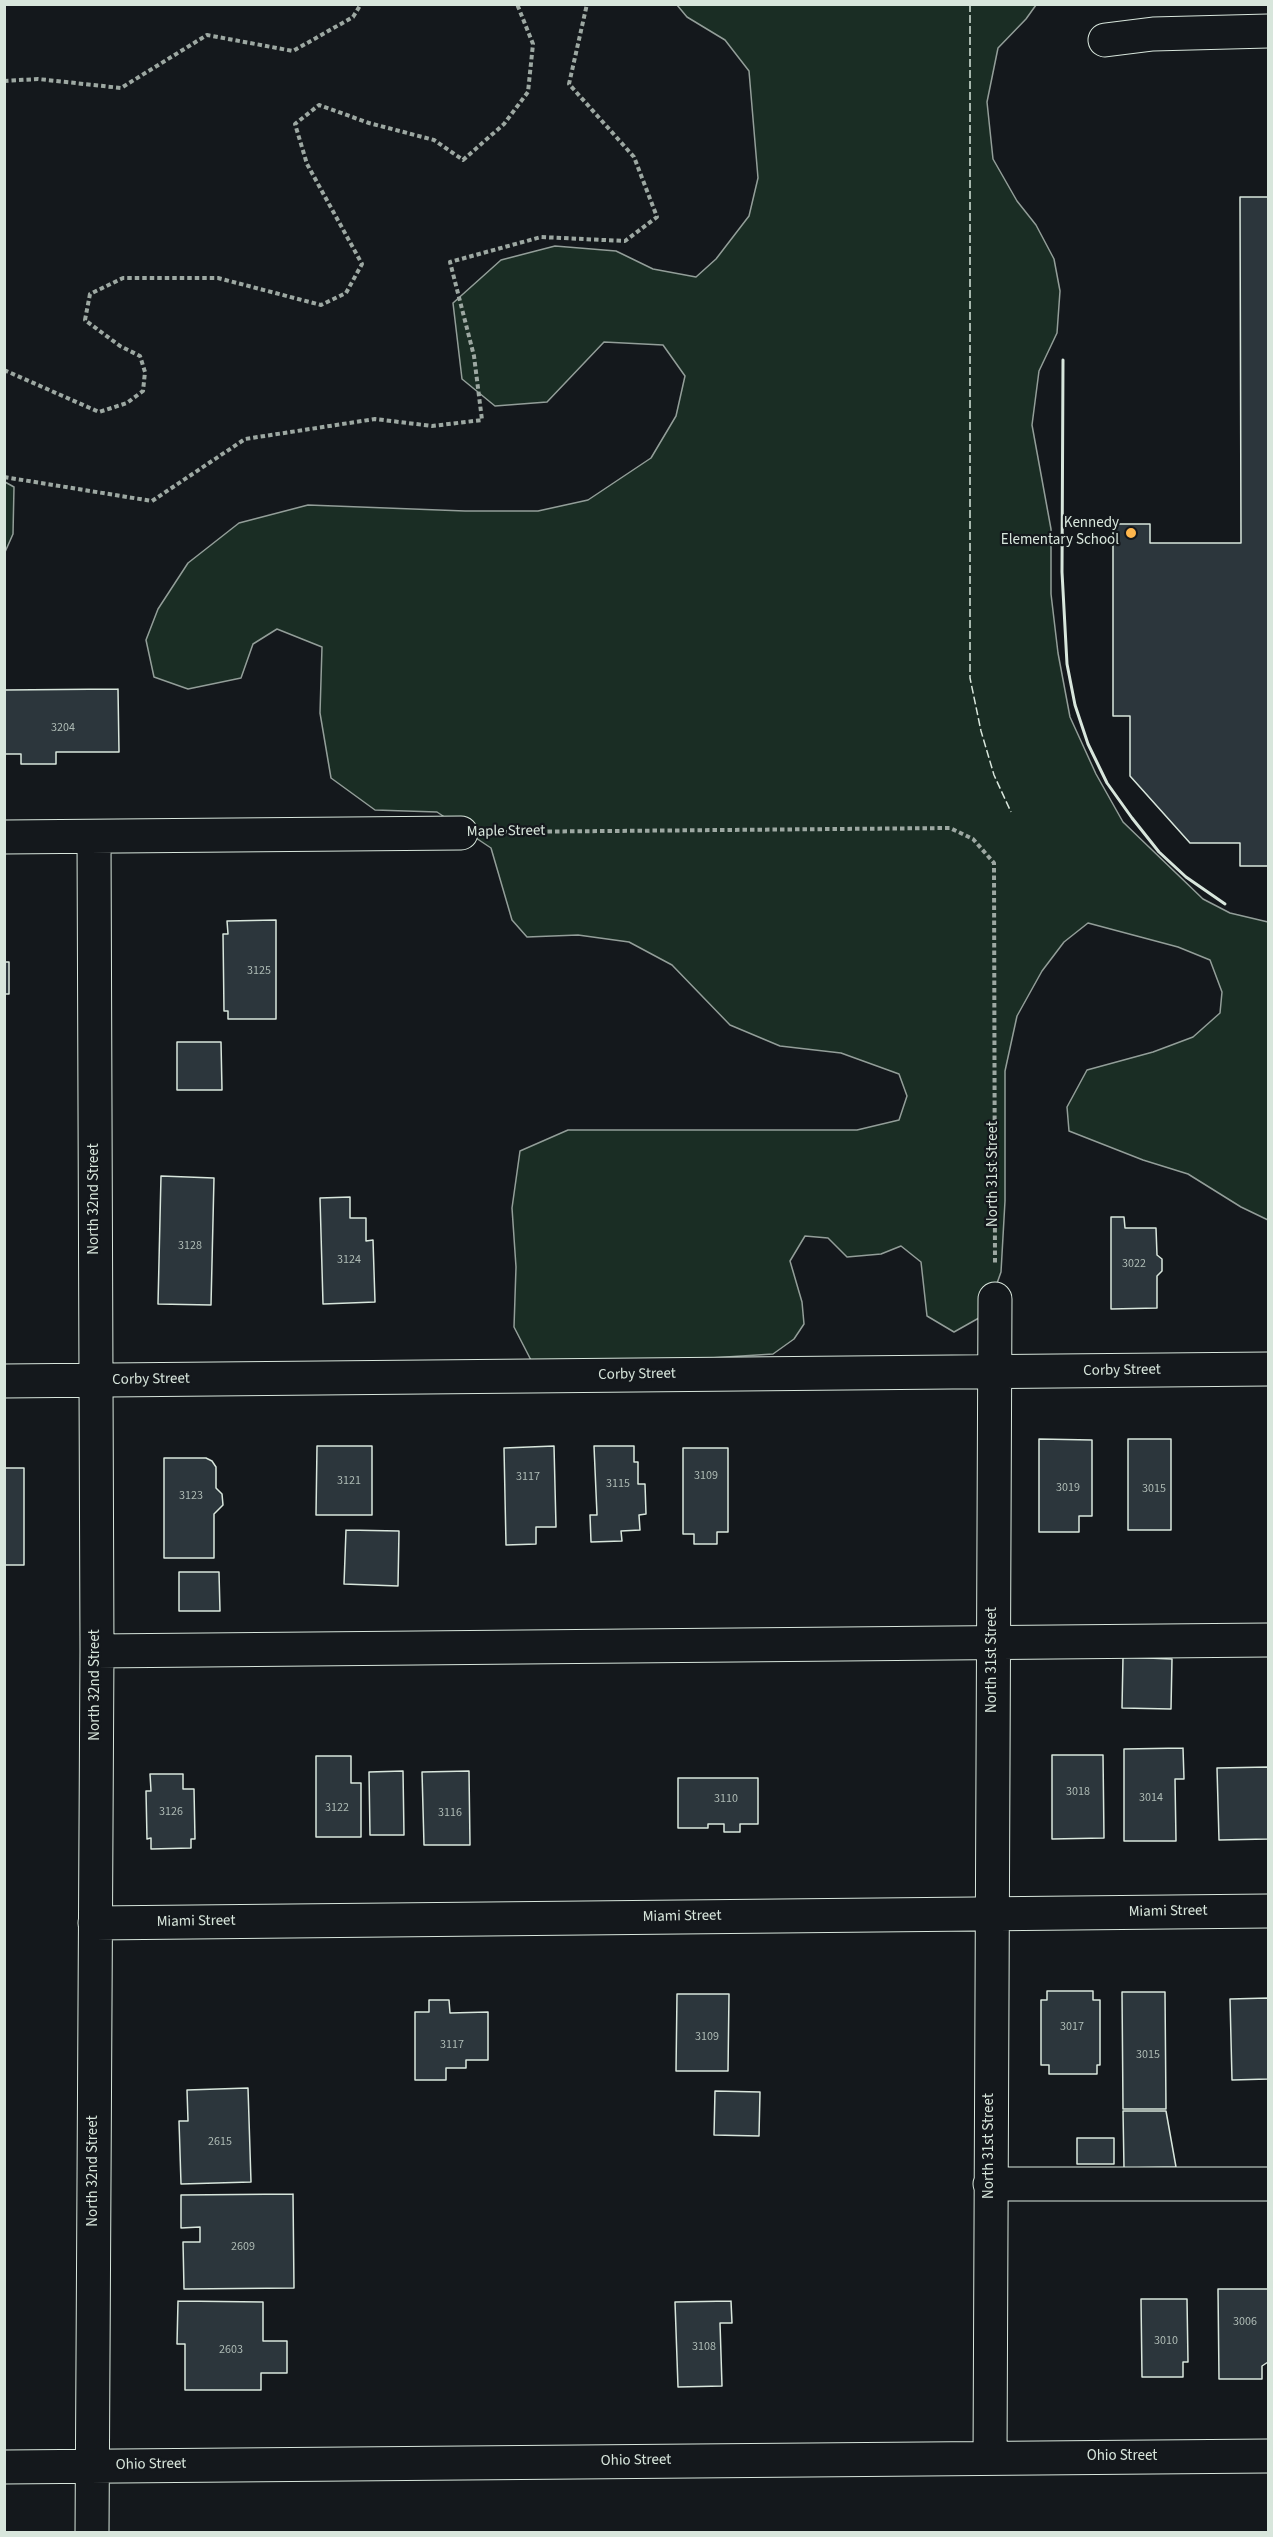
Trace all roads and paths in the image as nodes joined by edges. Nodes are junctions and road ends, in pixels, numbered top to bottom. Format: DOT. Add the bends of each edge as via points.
graph roads {
  1 [pos="361,4"];
  2 [pos="517,4"];
  3 [pos="587,4"];
  4 [pos="1269,31"];
  5 [pos="1105,40"];
  6 [pos="4,81"];
  7 [pos="4,370"];
  8 [pos="4,477"];
  9 [pos="461,833"];
  10 [pos="4,837"];
  11 [pos="94,837"];
  12 [pos="994,863"];
  13 [pos="995,1299"];
  14 [pos="1269,1369"];
  15 [pos="995,1372"];
  16 [pos="95,1380"];
  17 [pos="4,1381"];
  18 [pos="1269,1640"];
  19 [pos="993,1643"];
  20 [pos="97,1651"];
  21 [pos="1269,1911"];
  22 [pos="992,1914"];
  23 [pos="95,1923"];
  24 [pos="990,2184"];
  25 [pos="1269,2184"];
  26 [pos="1269,2456"];
  27 [pos="990,2457"];
  28 [pos="93,2466"];
  29 [pos="4,2467"];
  30 [pos="92,2532"];
  1 -- 6 [label="path" via="353,17 293,51 207,35 121,88 38,79"];
  2 -- 7 [label="path" via="533,44 528,92 504,124 463,160 434,140 319,105 295,124 307,164 362,264 346,293 321,304 218,278 123,278 90,294 85,320 140,356 145,372 143,391 127,403 99,412"];
  3 -- 8 [label="path" via="569,84 634,157 657,217 625,242 541,237 450,262 474,356 482,420 432,426 375,419 245,439 152,501"];
  4 -- 5 [label="street" via="1165,33"];
  9 -- 11 [label="street, Maple Street"];
  9 -- 12 [label="path, Maple Street" via="950,828 973,839"];
  10 -- 11 [label="street, Maple Street"];
  11 -- 16 [label="street, North 32nd Street"];
  12 -- 13 [label="path, North 31st Street"];
  13 -- 15 [label="street, North 31st Street"];
  14 -- 15 [label="street, Corby Street"];
  15 -- 16 [label="street, Corby Street"];
  15 -- 19 [label="street, North 31st Street"];
  16 -- 17 [label="street, Corby Street"];
  16 -- 20 [label="street, North 32nd Street"];
  18 -- 19 [label="street"];
  19 -- 20 [label="street"];
  19 -- 22 [label="street, North 31st Street"];
  20 -- 23 [label="street, North 32nd Street"];
  21 -- 22 [label="street, Miami Street"];
  22 -- 23 [label="street, Miami Street"];
  22 -- 24 [label="street, North 31st Street"];
  23 -- 28 [label="street, North 32nd Street"];
  24 -- 25 [label="street"];
  24 -- 27 [label="street, North 31st Street"];
  26 -- 27 [label="street, Ohio Street"];
  27 -- 28 [label="street, Ohio Street"];
  28 -- 29 [label="street, Ohio Street"];
  28 -- 30 [label="street, North 32nd Street"];
}
